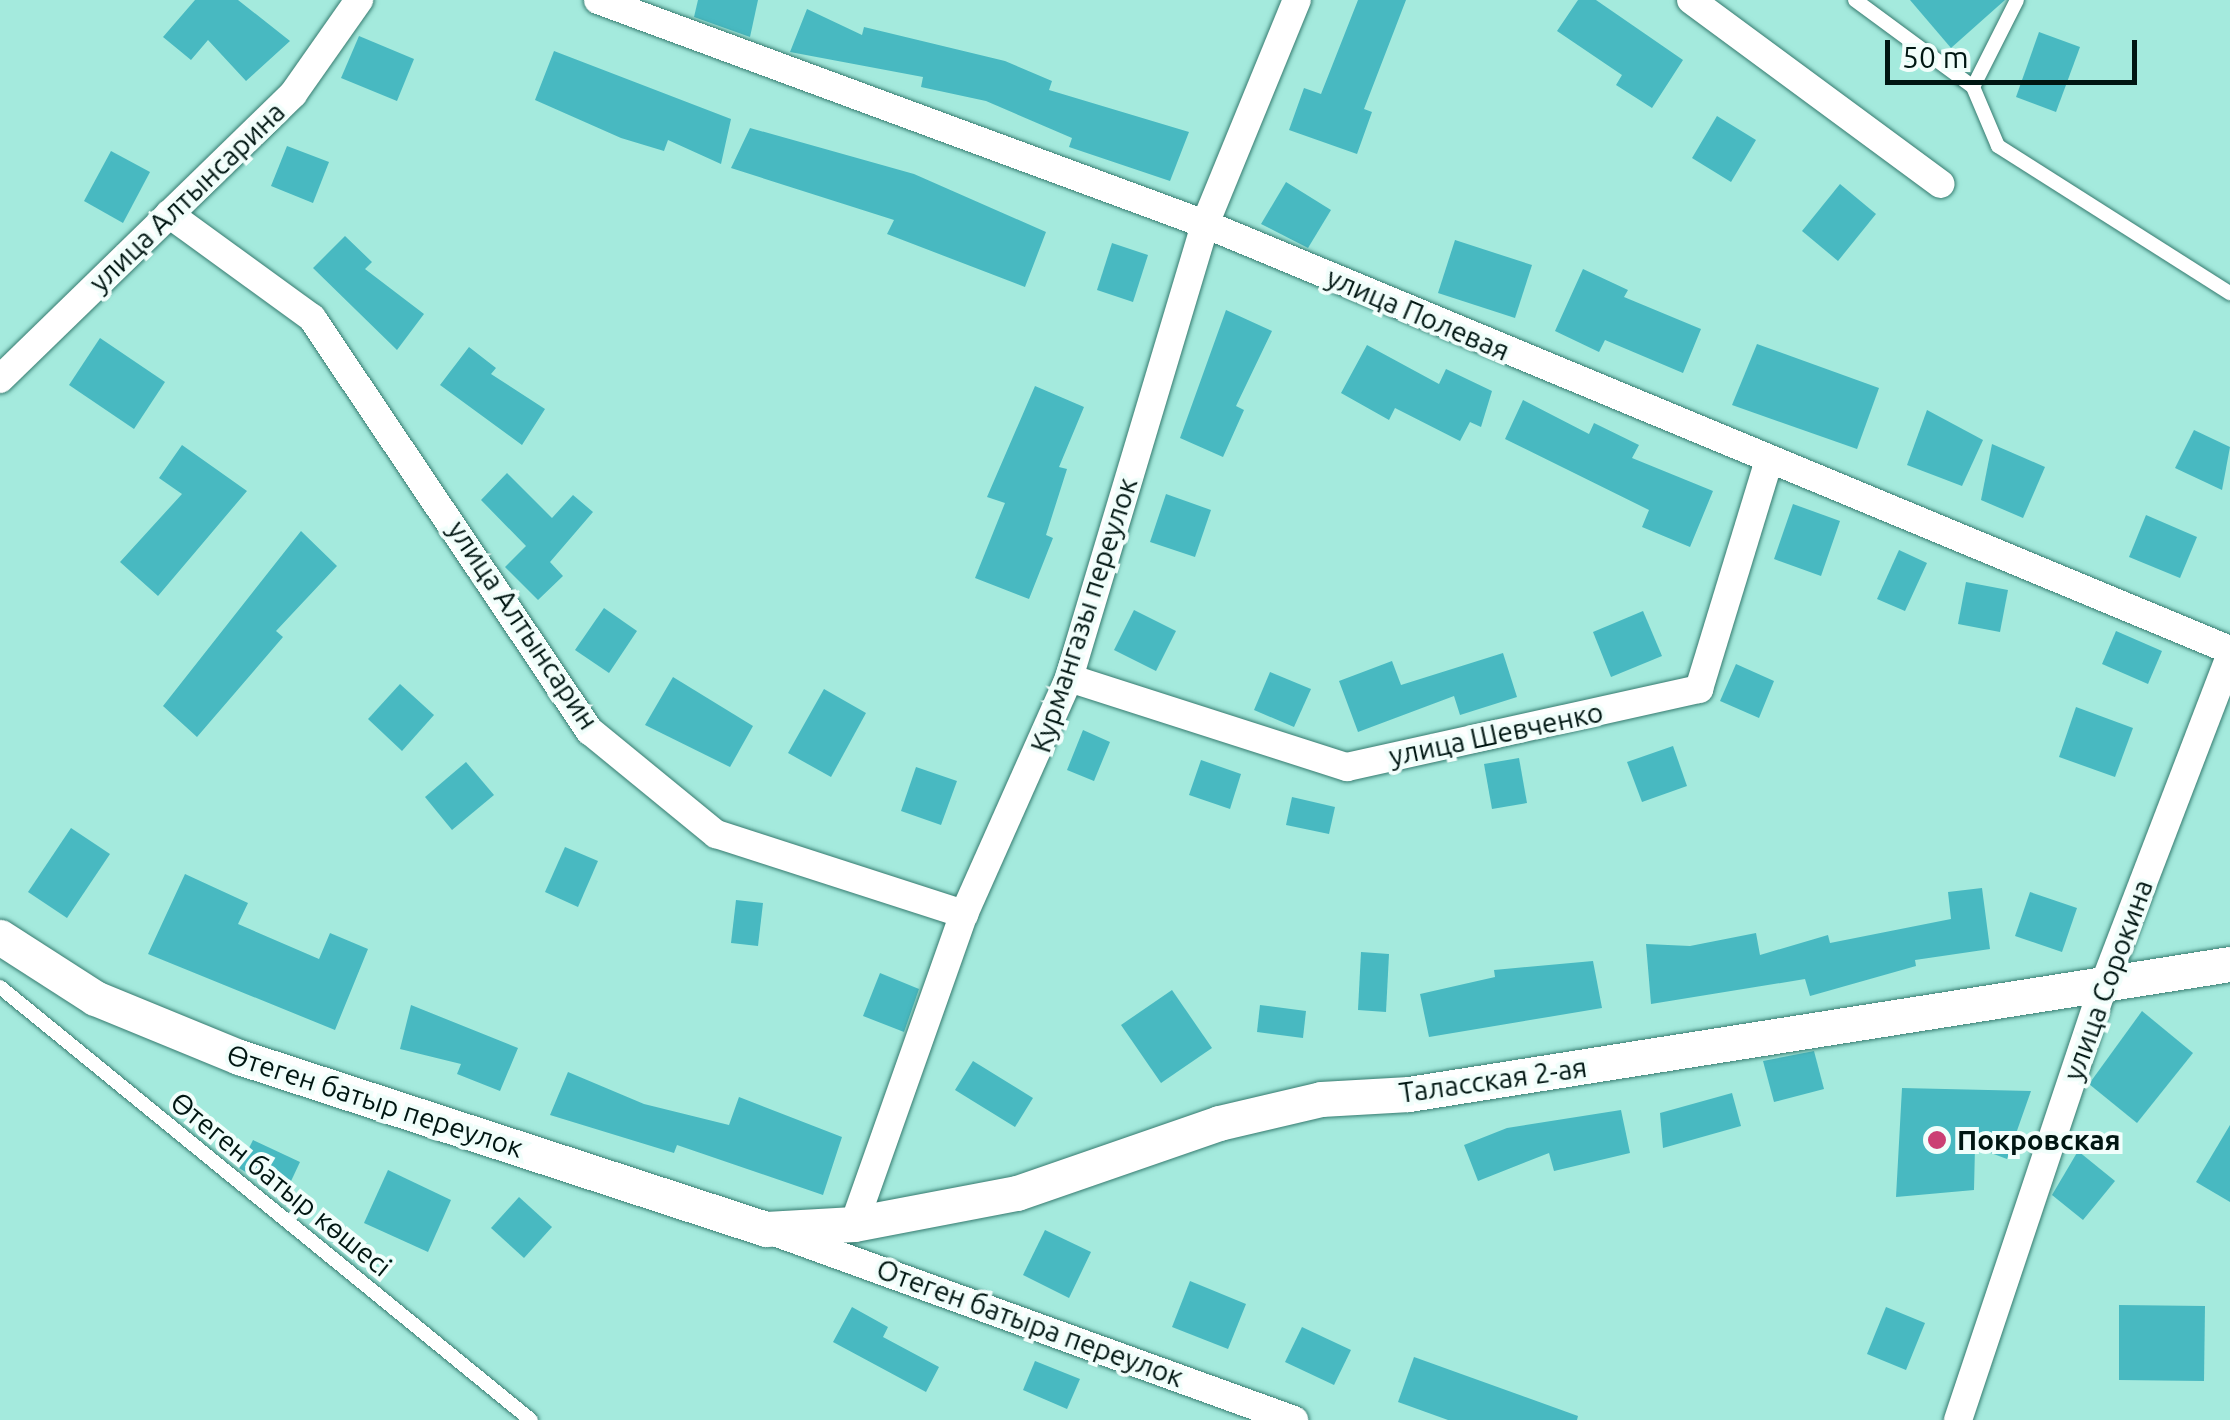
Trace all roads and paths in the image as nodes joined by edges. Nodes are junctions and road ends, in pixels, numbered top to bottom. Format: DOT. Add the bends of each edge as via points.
graph roads {
  1 [pos="359,0"];
  2 [pos="598,0"];
  3 [pos="1297,0"];
  4 [pos="1691,0"];
  5 [pos="1856,0"];
  6 [pos="2017,0"];
  7 [pos="1972,87"];
  8 [pos="1941,184"];
  9 [pos="168,214"];
  10 [pos="1205,224"];
  11 [pos="2230,294"];
  12 [pos="0,380"];
  13 [pos="1768,463"];
  14 [pos="2230,653"];
  15 [pos="1069,678"];
  16 [pos="964,914"];
  17 [pos="0,937"];
  18 [pos="2230,964"];
  19 [pos="2103,986"];
  20 [pos="0,987"];
  21 [pos="854,1224"];
  22 [pos="766,1229"];
  23 [pos="531,1420"];
  24 [pos="1294,1420"];
  25 [pos="1958,1420"];
  1 -- 9 [label="street, улица Алтынсарина" via="293,94"];
  2 -- 10 [label="street, улица Полевая"];
  3 -- 10 [label="street, Курмангазы переулок"];
  4 -- 8 [label="street"];
  5 -- 7 [label="lane"];
  6 -- 7 [label="lane"];
  7 -- 11 [label="lane" via="1998,146"];
  9 -- 12 [label="street, улица Алтынсарина"];
  9 -- 16 [label="street, улица Алтынсарин" via="312,318 590,731 716,834"];
  10 -- 13 [label="street, улица Полевая"];
  10 -- 15 [label="street, Курмангазы переулок"];
  13 -- 14 [label="street, улица Полевая"];
  13 -- 15 [label="street, улица Шевченко" via="1699,689 1347,767"];
  14 -- 19 [label="street, улица Сорокина"];
  15 -- 16 [label="street, Курмангазы переулок"];
  16 -- 21 [label="street, Курмангазы переулок"];
  17 -- 22 [label="street, Өтеген батыр переулок" via="96,998 239,1057"];
  18 -- 19 [label="street, Таласская 2-ая"];
  19 -- 21 [label="street, Таласская 2-ая" via="1409,1094 1321,1099 1219,1123 1016,1193"];
  19 -- 25 [label="street, улица Сорокина"];
  20 -- 23 [label="lane, Өтеген батыр көшесі"];
  21 -- 22 [label="street, Таласская 2-ая"];
  22 -- 24 [label="street, Отеген батыра переулок"];
}
